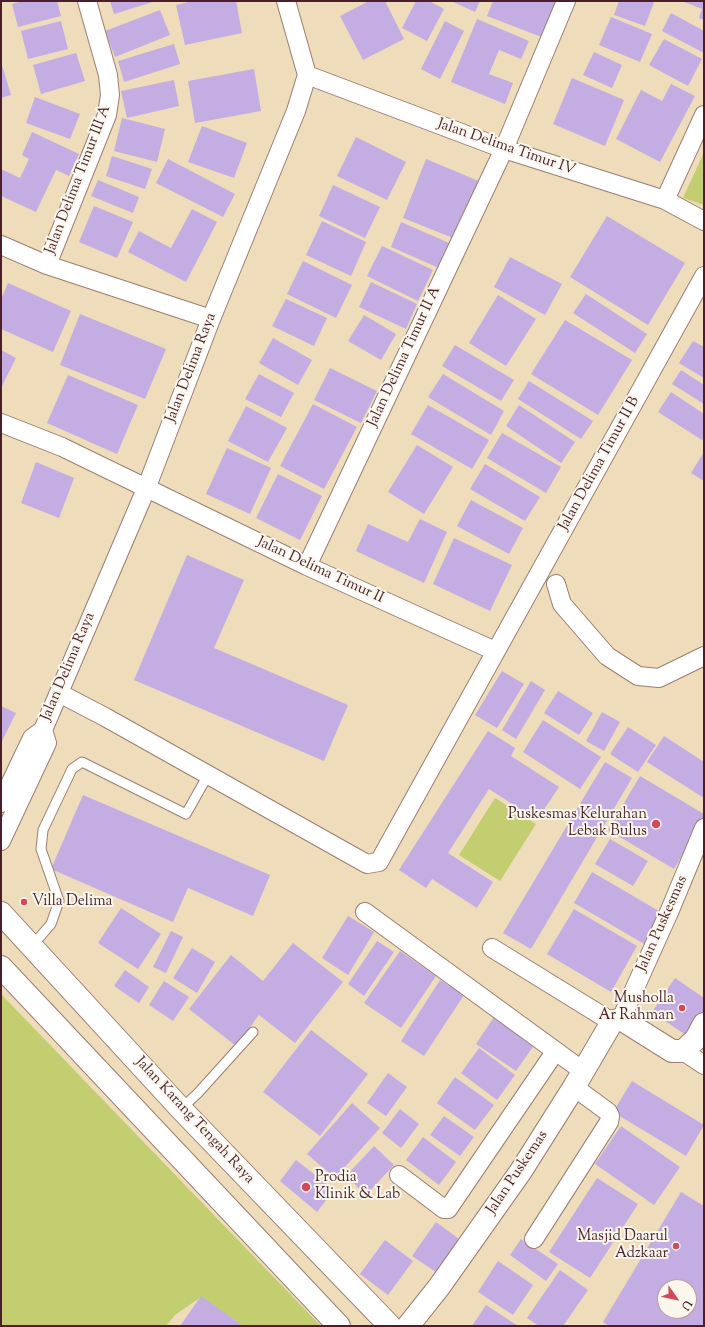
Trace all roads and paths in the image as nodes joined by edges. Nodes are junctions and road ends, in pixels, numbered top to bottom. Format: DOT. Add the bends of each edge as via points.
graph roads {
  1 [pos="87,1"];
  2 [pos="286,1"];
  3 [pos="566,1"];
  4 [pos="307,75"];
  5 [pos="704,115"];
  6 [pos="504,149"];
  7 [pos="665,200"];
  8 [pos="704,221"];
  9 [pos="1,245"];
  10 [pos="47,265"];
  11 [pos="704,276"];
  12 [pos="211,319"];
  13 [pos="1,423"];
  14 [pos="146,489"];
  15 [pos="307,566"];
  16 [pos="556,584"];
  17 [pos="495,651"];
  18 [pos="704,656"];
  19 [pos="50,713"];
  20 [pos="208,775"];
  21 [pos="1,803"];
  22 [pos="704,828"];
  23 [pos="1,841"];
  24 [pos="365,912"];
  25 [pos="1,913"];
  26 [pos="32,946"];
  27 [pos="492,948"];
  28 [pos="1,967"];
  29 [pos="614,1022"];
  30 [pos="704,1024"];
  31 [pos="253,1032"];
  32 [pos="555,1052"];
  33 [pos="683,1052"];
  34 [pos="704,1065"];
  35 [pos="582,1073"];
  36 [pos="181,1109"];
  37 [pos="399,1175"];
  38 [pos="534,1239"];
  39 [pos="339,1326"];
  40 [pos="390,1326"];
  41 [pos="408,1326"];
  1 -- 10 [label="street, Jalan Delima Timur III A" via="108,75 110,95 106,115"];
  2 -- 4 [label="street"];
  3 -- 6 [label="street, Jalan Delima Timur II A"];
  4 -- 6 [label="street, Jalan Delima Timur IV"];
  4 -- 12 [label="street, Jalan Delima Raya" via="296,111"];
  5 -- 7 [label="street"];
  6 -- 7 [label="street, Jalan Delima Timur IV"];
  6 -- 15 [label="street, Jalan Delima Timur II A"];
  7 -- 8 [label="street, Jalan Delima Timur IV"];
  9 -- 10 [label="street"];
  10 -- 12 [label="street"];
  11 -- 17 [label="street, Jalan Delima Timur II B"];
  12 -- 14 [label="street, Jalan Delima Raya"];
  13 -- 14 [label="street, Jalan Delima Timur II" via="62,447"];
  14 -- 15 [label="street, Jalan Delima Timur II"];
  14 -- 19 [label="street, Jalan Delima Raya"];
  15 -- 17 [label="street, Jalan Delima Timur II"];
  16 -- 18 [label="street" via="562,604 607,656 638,676 659,678"];
  17 -- 20 [label="street, Jalan Delima Timur II B" via="378,862 367,864"];
  19 -- 20 [label="street"];
  19 -- 21 [label="street, Jalan Delima Raya" via="32,738"];
  19 -- 23 [label="street, Jalan Delima Raya" via="47,743"];
  20 -- 26 [label="lane" via="186,814 82,762 72,769 43,830 41,843 59,901 51,924"];
  22 -- 29 [label="street, Jalan Puskesmas" via="670,910"];
  24 -- 32 [label="street"];
  25 -- 26 [label="main road, Jalan Karang Tengah Raya"];
  26 -- 36 [label="main road, Jalan Karang Tengah Raya"];
  27 -- 29 [label="street"];
  28 -- 39 [label="main road"];
  29 -- 33 [label="main road" via="672,1051"];
  29 -- 35 [label="main road, Jalan Puskemas"];
  30 -- 33 [label="main road" via="696,1039"];
  31 -- 36 [label="lane"];
  32 -- 35 [label="street"];
  32 -- 37 [label="street" via="448,1209"];
  33 -- 34 [label="street"];
  35 -- 38 [label="street" via="608,1112 609,1122"];
  35 -- 41 [label="main road, Jalan Puskemas" via="521,1171"];
  36 -- 40 [label="main road, Jalan Karang Tengah Raya"];
}
